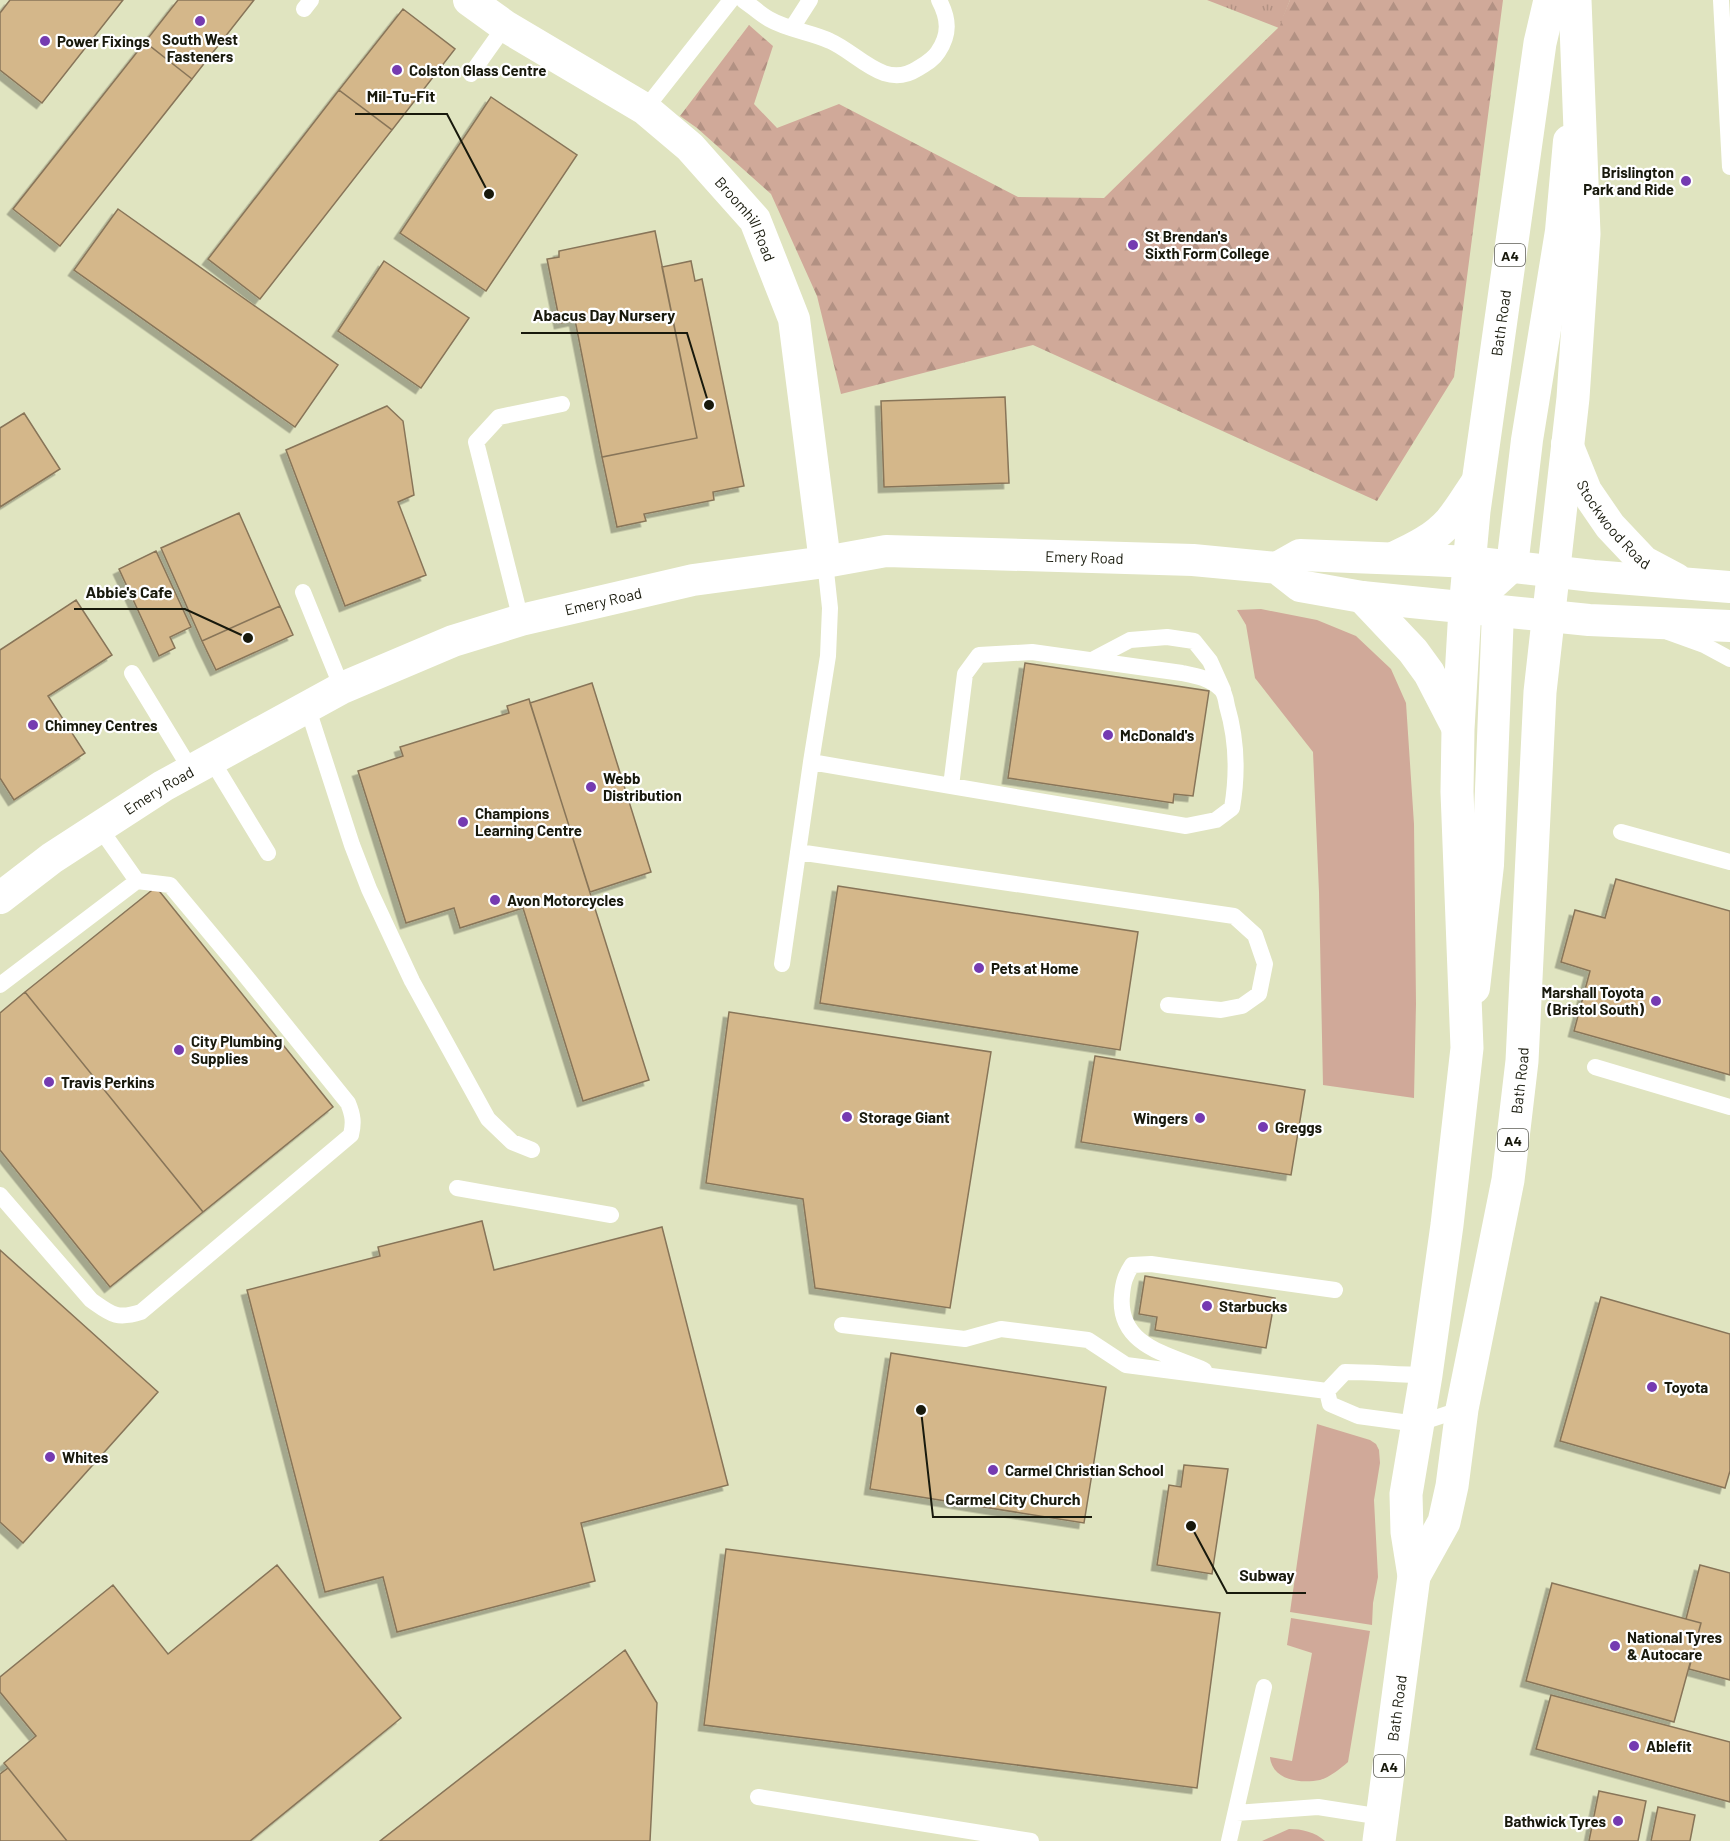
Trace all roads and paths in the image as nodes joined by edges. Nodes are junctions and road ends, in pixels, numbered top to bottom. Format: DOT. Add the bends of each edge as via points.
graph roads {
  1 [pos="469,0"];
  2 [pos="730,0"];
  3 [pos="743,0"];
  4 [pos="810,0"];
  5 [pos="939,0"];
  6 [pos="1550,0"];
  7 [pos="1575,0"];
  8 [pos="1721,0"];
  9 [pos="505,26"];
  10 [pos="792,28"];
  11 [pos="1577,60"];
  12 [pos="471,74"];
  13 [pos="645,109"];
  14 [pos="1730,167"];
  15 [pos="562,404"];
  16 [pos="1567,444"];
  17 [pos="1477,482"];
  18 [pos="1391,559"];
  19 [pos="825,562"];
  20 [pos="1470,562"];
  21 [pos="1512,566"];
  22 [pos="1277,568"];
  23 [pos="1553,571"];
  24 [pos="1684,583"];
  25 [pos="1730,587"];
  26 [pos="303,592"];
  27 [pos="1362,597"];
  28 [pos="1465,609"];
  29 [pos="1498,612"];
  30 [pos="1547,616"];
  31 [pos="521,620"];
  32 [pos="1640,622"];
  33 [pos="1730,626"];
  34 [pos="1730,659"];
  35 [pos="1092,660"];
  36 [pos="132,673"];
  37 [pos="342,688"];
  38 [pos="1223,690"];
  39 [pos="307,706"];
  40 [pos="1458,729"];
  41 [pos="811,762"];
  42 [pos="201,765"];
  43 [pos="951,786"];
  44 [pos="99,827"];
  45 [pos="1621,832"];
  46 [pos="798,852"];
  47 [pos="268,853"];
  48 [pos="1730,862"];
  49 [pos="137,881"];
  50 [pos="0,898"];
  51 [pos="782,964"];
  52 [pos="0,985"];
  53 [pos="1168,1005"];
  54 [pos="1467,1048"];
  55 [pos="1595,1067"];
  56 [pos="1730,1107"];
  57 [pos="532,1150"];
  58 [pos="457,1188"];
  59 [pos="0,1195"];
  60 [pos="611,1215"];
  61 [pos="1335,1290"];
  62 [pos="842,1325"];
  63 [pos="1426,1375"];
  64 [pos="1221,1378"];
  65 [pos="1327,1391"];
  66 [pos="1462,1409"];
  67 [pos="1418,1424"];
  68 [pos="1414,1576"];
  69 [pos="1264,1687"];
  70 [pos="758,1797"];
  71 [pos="1236,1813"];
  72 [pos="1380,1829"];
  73 [pos="1031,1841"];
  74 [pos="1229,1841"];
  1 -- 9 [label="street, Broomhill Road"];
  2 -- 13 [label="lane"];
  3 -- 10 [label="lane" via="770,20"];
  4 -- 10 [label="lane"];
  5 -- 10 [label="lane" via="946,12 944,43 933,59 909,74 882,74 831,41"];
  6 -- 17 [label="highway, Bath Road / A4" via="1540,43"];
  7 -- 11 [label="highway, Bath Road / A4"];
  8 -- 14 [label="lane"];
  9 -- 12 [label="lane"];
  9 -- 13 [label="street, Broomhill Road"];
  11 -- 16 [label="highway, Bath Road / A4" via="1584,234"];
  11 -- 21 [label="street, Bath Road" via="1561,231 1527,440"];
  13 -- 19 [label="street, Broomhill Road" via="690,147 755,219 794,319"];
  15 -- 31 [label="lane" via="499,417 476,442"];
  16 -- 23 [label="highway, Bath Road / A4"];
  16 -- 24 [label="street, Stockwood Road" via="1586,490 1610,526 1644,562"];
  17 -- 18 [label="street" via="1449,522 1419,546"];
  17 -- 20 [label="highway, Bath Road / A4"];
  18 -- 20 [label="street"];
  18 -- 22 [label="street" via="1300,555"];
  19 -- 22 [label="street, Emery Road" via="886,551 1193,560"];
  19 -- 31 [label="street, Emery Road" via="693,580"];
  19 -- 41 [label="lane" via="830,608 828,656"];
  20 -- 21 [label="street, Stockwood Road"];
  20 -- 28 [label="highway, Bath Road / A4"];
  21 -- 23 [label="street, Stockwood Road"];
  21 -- 28 [label="street"];
  22 -- 27 [label="street" via="1300,586"];
  23 -- 24 [label="street, Stockwood Road"];
  23 -- 29 [label="street"];
  23 -- 30 [label="highway, Bath Road / A4"];
  24 -- 25 [label="street, Stockwood Road"];
  26 -- 37 [label="lane"];
  27 -- 28 [label="street"];
  27 -- 40 [label="street" via="1429,673"];
  28 -- 29 [label="street"];
  28 -- 40 [label="highway, Bath Road / A4"];
  29 -- 30 [label="street"];
  29 -- 54 [label="street, Bath Road" via="1488,865"];
  30 -- 32 [label="street"];
  30 -- 66 [label="highway, Bath Road / A4" via="1522,1061 1508,1180"];
  31 -- 37 [label="street, Emery Road" via="453,641"];
  32 -- 33 [label="street"];
  32 -- 34 [label="lane" via="1704,645"];
  35 -- 38 [label="lane" via="1206,678"];
  35 -- 38 [label="lane" via="1130,640 1167,637 1194,641 1210,661"];
  35 -- 43 [label="lane" via="1032,652 979,656 965,674"];
  36 -- 42 [label="lane"];
  37 -- 39 [label="street, Emery Road"];
  38 -- 43 [label="lane" via="1233,724 1236,785 1232,808 1216,820 1186,826"];
  39 -- 42 [label="street, Emery Road"];
  39 -- 57 [label="lane" via="357,856 412,981 488,1119 512,1142"];
  40 -- 54 [label="highway, Bath Road / A4"];
  41 -- 43 [label="lane"];
  41 -- 46 [label="lane"];
  42 -- 44 [label="street, Emery Road"];
  42 -- 47 [label="lane"];
  44 -- 49 [label="lane"];
  44 -- 50 [label="street, Emery Road"];
  45 -- 48 [label="lane"];
  46 -- 51 [label="lane"];
  46 -- 53 [label="lane" via="1234,916 1255,935 1265,964 1259,994 1242,1006 1221,1010"];
  49 -- 52 [label="lane"];
  49 -- 59 [label="lane" via="170,885 348,1103 354,1125 351,1135 141,1312 125,1317 109,1313 91,1300"];
  54 -- 63 [label="highway, Bath Road / A4"];
  55 -- 56 [label="lane"];
  58 -- 60 [label="lane"];
  61 -- 64 [label="lane" via="1151,1264 1132,1265 1124,1278 1121,1304 1125,1326 1141,1343"];
  62 -- 64 [label="lane" via="965,1339 1001,1329 1088,1340 1126,1365"];
  63 -- 65 [label="lane" via="1345,1372"];
  63 -- 67 [label="highway, Bath Road / A4"];
  64 -- 65 [label="lane"];
  65 -- 67 [label="lane" via="1330,1404 1358,1416"];
  66 -- 67 [label="lane"];
  66 -- 68 [label="highway, Bath Road / A4" via="1444,1522"];
  67 -- 68 [label="highway, Bath Road / A4" via="1406,1494"];
  68 -- 72 [label="highway, Bath Road / A4"];
  69 -- 71 [label="lane"];
  70 -- 73 [label="lane"];
  71 -- 72 [label="lane" via="1317,1807"];
  71 -- 74 [label="lane"];
}
